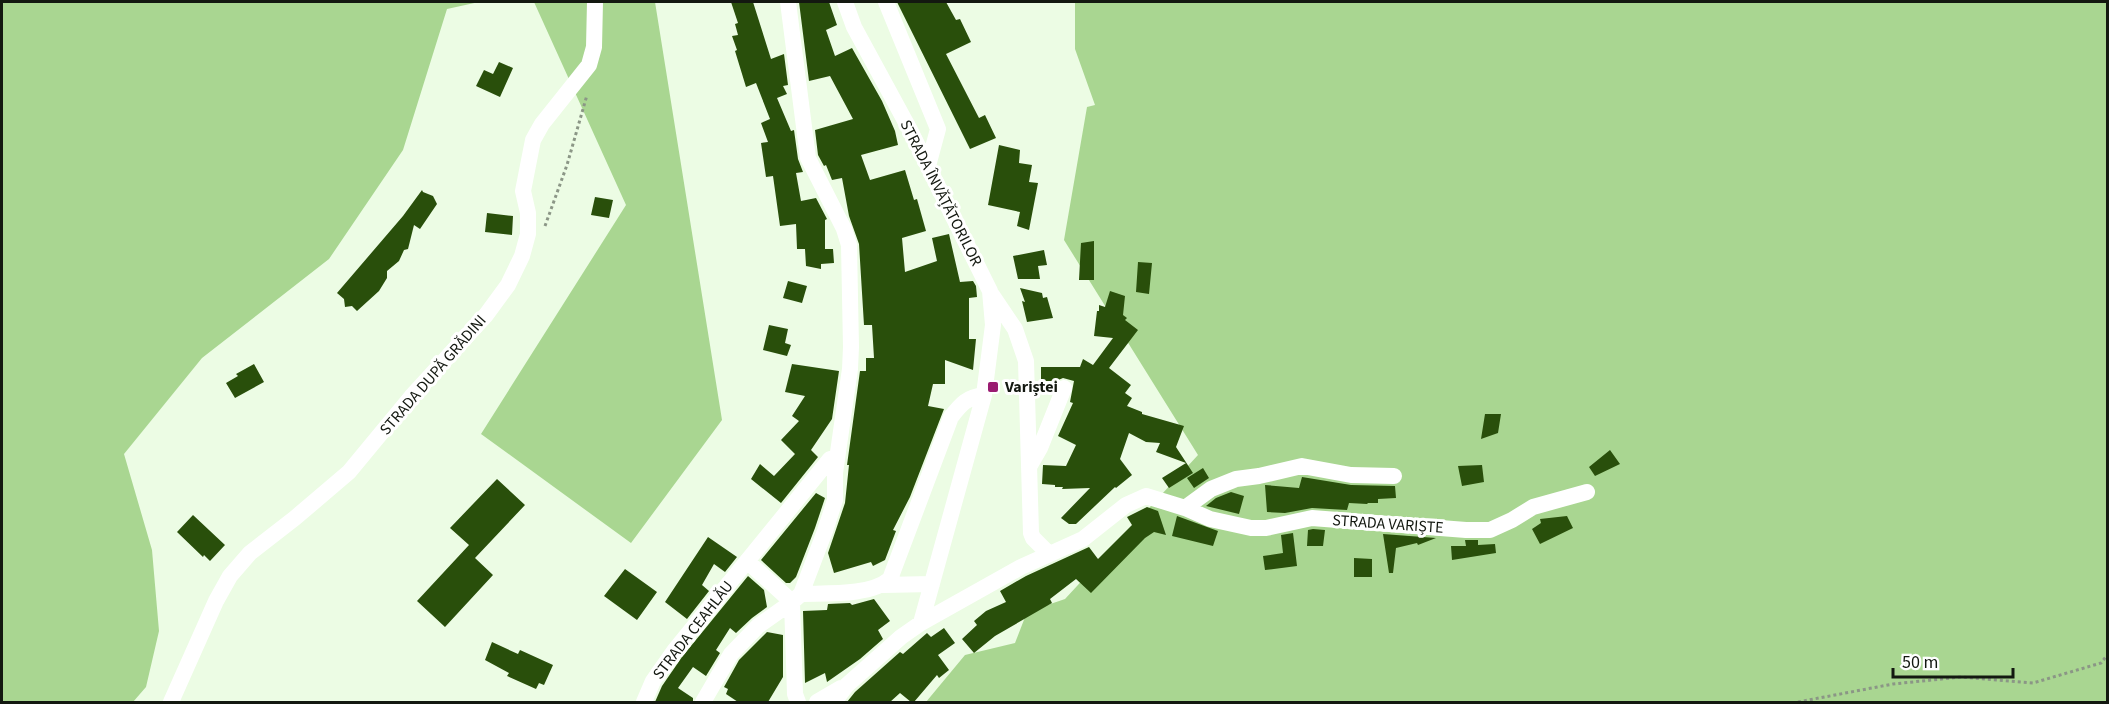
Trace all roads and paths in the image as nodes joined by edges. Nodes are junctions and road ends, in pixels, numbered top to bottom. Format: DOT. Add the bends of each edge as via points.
graph roads {
  1 [pos="595,2"];
  2 [pos="788,2"];
  3 [pos="845,2"];
  4 [pos="886,2"];
  5 [pos="928,166"];
  6 [pos="990,291"];
  7 [pos="1064,388"];
  8 [pos="984,394"];
  9 [pos="830,459"];
  10 [pos="1028,468"];
  11 [pos="1394,476"];
  12 [pos="1587,492"];
  13 [pos="1185,508"];
  14 [pos="1048,554"];
  15 [pos="747,561"];
  16 [pos="932,584"];
  17 [pos="884,585"];
  18 [pos="796,598"];
  19 [pos="921,623"];
  20 [pos="2108,654"];
  21 [pos="847,685"];
  22 [pos="171,702"];
  23 [pos="644,702"];
  24 [pos="703,702"];
  25 [pos="798,702"];
  26 [pos="817,702"];
  27 [pos="834,702"];
  28 [pos="1798,702"];
  1 -- 22 [label="street, STRADA DUPĂ GRĂDINI" via="594,47 589,66 533,140 524,191 528,234 508,285 349,472 250,553 230,576"];
  2 -- 18 [label="street" via="808,158 844,229 851,259 850,369 835,473 835,500"];
  3 -- 5 [label="street, STRADA ÎNVĂȚĂTORILOR" via="854,27"];
  4 -- 5 [label="street" via="938,129"];
  5 -- 6 [label="street, STRADA ÎNVĂȚĂTORILOR"];
  6 -- 8 [label="street, STRADA ÎNVĂȚĂTORILOR" via="993,325"];
  6 -- 10 [label="street" via="1015,329 1026,361"];
  7 -- 10 [label="street"];
  8 -- 16 [label="street, STRADA ÎNVĂȚĂTORILOR"];
  8 -- 17 [label="street" via="964,401 951,417 895,568"];
  9 -- 15 [label="street, STRADA CEAHLĂU"];
  10 -- 14 [label="street" via="1031,533"];
  11 -- 13 [label="street" via="1351,475 1302,466 1236,479 1210,489"];
  12 -- 13 [label="street, STRADA VARIȘTE" via="1533,507 1490,530 1311,518 1251,528 1210,519"];
  13 -- 14 [label="street, STRADA VARIȘTE" via="1146,496 1136,499 1092,533"];
  14 -- 19 [label="street, STRADA VARIȘTE"];
  15 -- 18 [label="street"];
  15 -- 23 [label="street, STRADA CEAHLĂU" via="674,651"];
  16 -- 17 [label="street"];
  16 -- 19 [label="street, STRADA ÎNVĂȚĂTORILOR"];
  17 -- 18 [label="street"];
  18 -- 24 [label="street" via="758,626 730,654"];
  18 -- 25 [label="street"];
  19 -- 21 [label="street, STRADA VARIȘTE"];
  20 -- 28 [label="path" via="2101,663 2033,683 1961,677 1893,684"];
  21 -- 26 [label="street"];
  21 -- 27 [label="street"];
}
